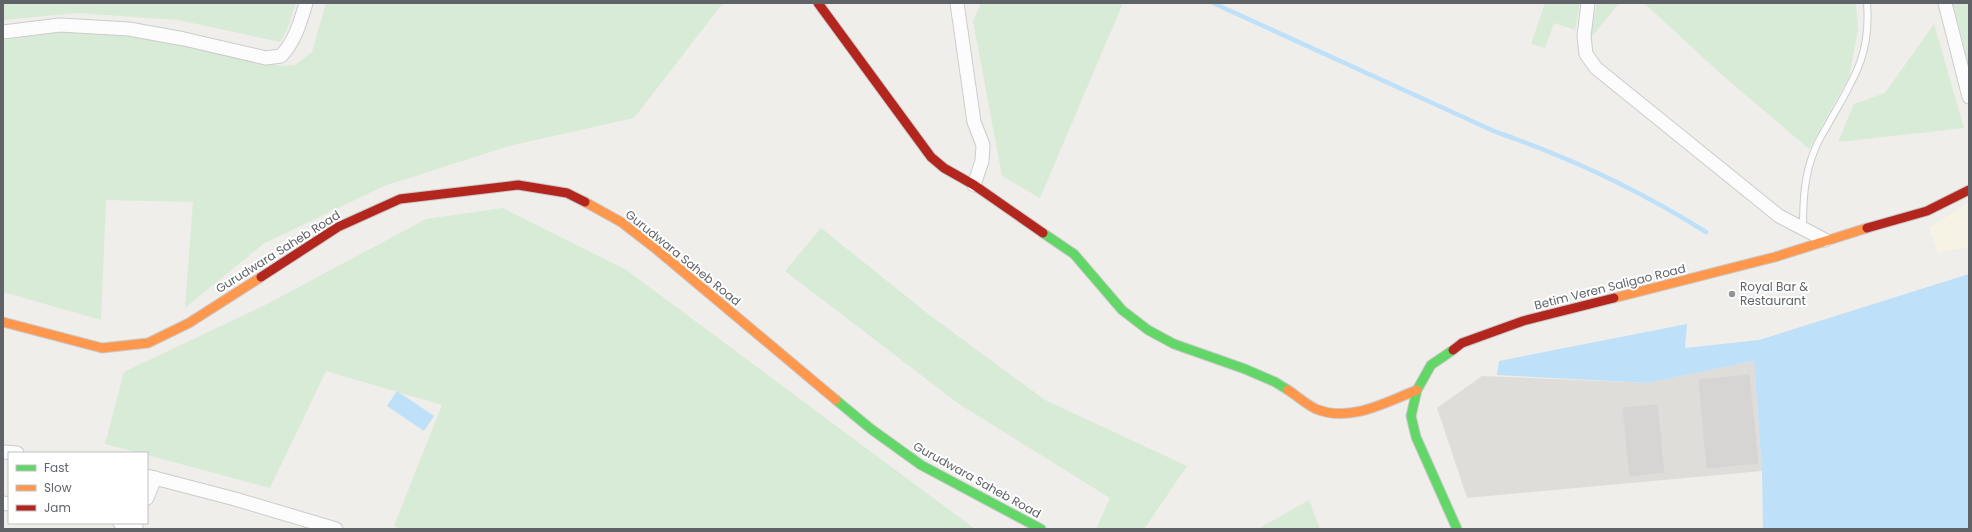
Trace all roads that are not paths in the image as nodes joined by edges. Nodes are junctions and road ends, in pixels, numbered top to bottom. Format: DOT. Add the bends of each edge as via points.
graph roads {
  1 [pos="306,3"];
  2 [pos="818,3"];
  3 [pos="957,3"];
  4 [pos="1588,3"];
  5 [pos="1867,3"];
  6 [pos="1945,3"];
  7 [pos="3,32"];
  8 [pos="1969,98"];
  9 [pos="974,184"];
  10 [pos="1969,190"];
  11 [pos="1803,230"];
  12 [pos="1825,240"];
  13 [pos="3,322"];
  14 [pos="1417,390"];
  15 [pos="151,477"];
  16 [pos="148,493"];
  17 [pos="125,524"];
  18 [pos="136,526"];
  19 [pos="336,529"];
  20 [pos="1041,529"];
  21 [pos="1456,529"];
  1 -- 7 [label="street" via="289,47 281,56 266,58 184,39 128,30 60,25"];
  2 -- 9 [label="street" via="931,157 944,168"];
  3 -- 9 [label="street" via="974,122 983,145 982,161"];
  4 -- 11 [label="street" via="1584,36 1586,54 1596,68 1779,216"];
  5 -- 11 [label="lane" via="1869,31 1865,53 1852,83 1816,147 1807,172"];
  6 -- 8 [label="street"];
  9 -- 14 [label="street" via="1074,254 1122,310 1148,330 1174,344 1245,369 1275,382 1316,409 1338,415 1360,412"];
  10 -- 12 [label="street, Betim Veren Saligao Road" via="1927,211"];
  11 -- 12 [label="street"];
  12 -- 14 [label="street, Betim Veren Saligao Road" via="1775,257 1523,321 1462,344 1431,365"];
  13 -- 20 [label="street, Gurudwara Saheb Road" via="102,348 148,343 189,323 338,227 400,199 518,185 567,193 621,222 871,429 921,465"];
  14 -- 21 [label="street, Betim Veren Saligao Road" via="1411,416 1416,437"];
  15 -- 16 [label="street"];
  15 -- 19 [label="street"];
  17 -- 18 [label="street"];
}
